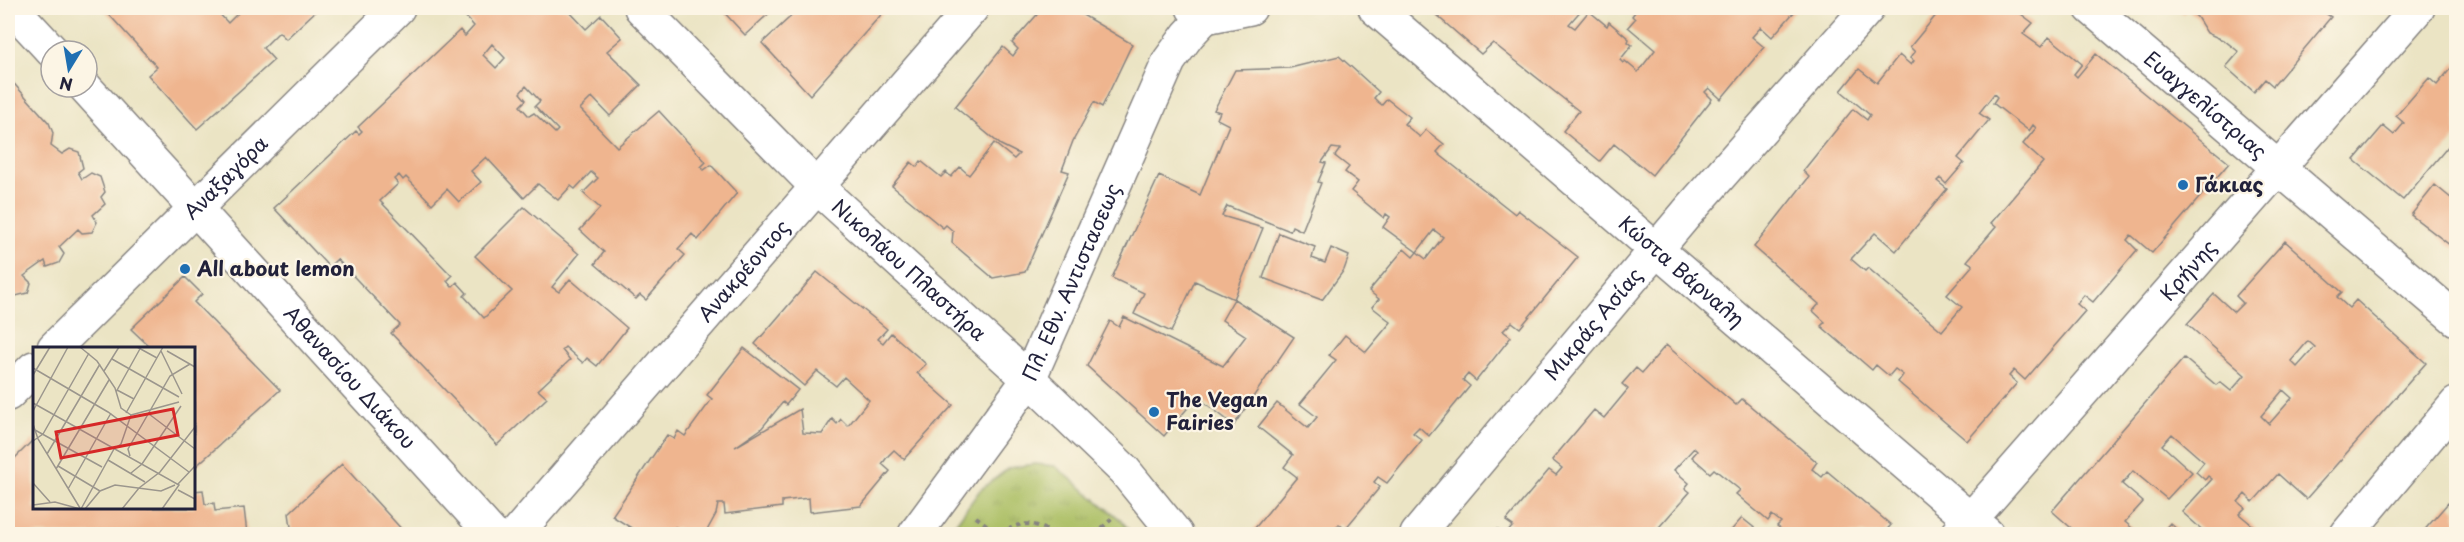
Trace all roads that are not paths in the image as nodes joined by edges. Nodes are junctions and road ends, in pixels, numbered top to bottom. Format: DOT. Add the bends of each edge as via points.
graph roads {
  1 [pos="12,8"];
  2 [pos="398,8"];
  3 [pos="641,8"];
  4 [pos="972,8"];
  5 [pos="1250,8"];
  6 [pos="1375,8"];
  7 [pos="1868,8"];
  8 [pos="2091,8"];
  9 [pos="2418,8"];
  10 [pos="1199,12"];
  11 [pos="41,39"];
  12 [pos="96,99"];
  13 [pos="2279,168"];
  14 [pos="817,187"];
  15 [pos="197,208"];
  16 [pos="1657,249"];
  17 [pos="2457,319"];
  18 [pos="55,347"];
  19 [pos="33,369"];
  20 [pos="1029,379"];
  21 [pos="8,394"];
  22 [pos="2457,404"];
  23 [pos="550,497"];
  24 [pos="1972,530"];
  25 [pos="492,534"];
  26 [pos="516,534"];
  27 [pos="541,534"];
  28 [pos="915,534"];
  29 [pos="1176,534"];
  30 [pos="1417,534"];
  31 [pos="2348,534"];
  1 -- 11 [label="street"];
  2 -- 15 [label="street, Αναξαγόρα"];
  3 -- 14 [label="street, Νικολάου Πλαστήρα"];
  4 -- 14 [label="street, Ανακρέοντος"];
  5 -- 10 [label="street"];
  6 -- 16 [label="street, Κώστα Βάρναλη"];
  7 -- 16 [label="street, Μικράς Ασίας"];
  8 -- 13 [label="street, Ευαγγελίστριας"];
  9 -- 13 [label="street, Κρήνης"];
  10 -- 20 [label="street, Πλ. Εθν. Αντιστασεως" via="1169,61"];
  12 -- 15 [label="street, Αθανασίου Διάκου"];
  13 -- 17 [label="street, Ευαγγελίστριας"];
  13 -- 24 [label="street, Κρήνης"];
  14 -- 20 [label="street, Νικολάου Πλαστήρα"];
  14 -- 23 [label="street, Ανακρέοντος"];
  15 -- 18 [label="street, Αναξαγόρα"];
  15 -- 25 [label="street, Αθανασίου Διάκου"];
  16 -- 24 [label="street, Κώστα Βάρναλη"];
  16 -- 30 [label="street, Μικράς Ασίας"];
  19 -- 21 [label="street"];
  20 -- 28 [label="street, Πλ. Εθν. Αντιστασεως"];
  20 -- 29 [label="street, Νικολάου Πλαστήρα" via="1124,470"];
  22 -- 31 [label="street"];
  23 -- 26 [label="street, Ανακρέοντος"];
  23 -- 27 [label="street"];
}
